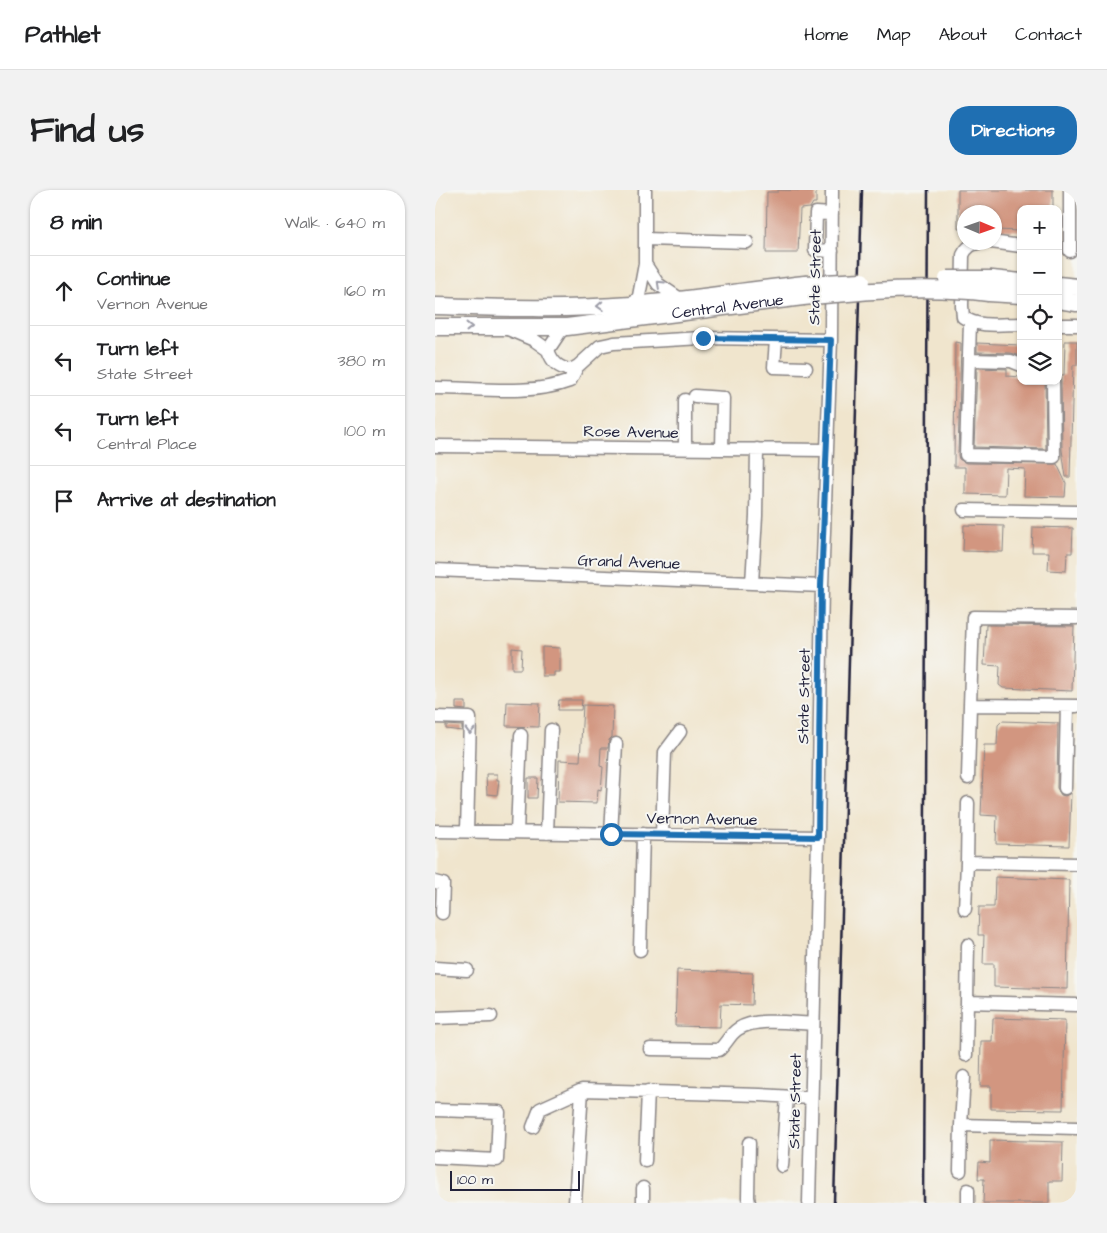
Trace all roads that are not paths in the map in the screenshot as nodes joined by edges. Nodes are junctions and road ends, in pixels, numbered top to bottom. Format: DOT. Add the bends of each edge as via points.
graph roads {
  1 [pos="645,190"];
  2 [pos="832,190"];
  3 [pos="1070,190"];
  4 [pos="1073,232"];
  5 [pos="645,239"];
  6 [pos="747,242"];
  7 [pos="1002,243"];
  8 [pos="1017,245"];
  9 [pos="966,250"];
  10 [pos="1068,251"];
  11 [pos="645,264"];
  12 [pos="1017,283"];
  13 [pos="1062,285"];
  14 [pos="991,286"];
  15 [pos="1077,287"];
  16 [pos="804,291"];
  17 [pos="1017,294"];
  18 [pos="680,299"];
  19 [pos="1062,300"];
  20 [pos="1077,302"];
  21 [pos="633,305"];
  22 [pos="435,306"];
  23 [pos="970,322"];
  24 [pos="1017,324"];
  25 [pos="1062,325"];
  26 [pos="1077,325"];
  27 [pos="435,327"];
  28 [pos="503,327"];
  29 [pos="567,327"];
  30 [pos="775,340"];
  31 [pos="831,340"];
  32 [pos="548,350"];
  33 [pos="969,360"];
  34 [pos="1017,363"];
  35 [pos="577,367"];
  36 [pos="806,368"];
  37 [pos="1053,385"];
  38 [pos="435,388"];
  39 [pos="435,446"];
  40 [pos="685,448"];
  41 [pos="723,449"];
  42 [pos="757,449"];
  43 [pos="826,450"];
  44 [pos="965,510"];
  45 [pos="1077,512"];
  46 [pos="435,570"];
  47 [pos="752,583"];
  48 [pos="821,586"];
  49 [pos="1077,618"];
  50 [pos="970,705"];
  51 [pos="1072,706"];
  52 [pos="435,717"];
  53 [pos="551,730"];
  54 [pos="680,732"];
  55 [pos="521,735"];
  56 [pos="616,744"];
  57 [pos="969,778"];
  58 [pos="1065,788"];
  59 [pos="968,803"];
  60 [pos="435,831"];
  61 [pos="467,831"];
  62 [pos="517,832"];
  63 [pos="547,832"];
  64 [pos="611,834"];
  65 [pos="643,834"];
  66 [pos="662,834"];
  67 [pos="818,837"];
  68 [pos="967,862"];
  69 [pos="1077,864"];
  70 [pos="435,882"];
  71 [pos="965,909"];
  72 [pos="442,913"];
  73 [pos="969,945"];
  74 [pos="640,950"];
  75 [pos="435,968"];
  76 [pos="467,970"];
  77 [pos="967,1002"];
  78 [pos="1077,1005"];
  79 [pos="491,1016"];
  80 [pos="435,1018"];
  81 [pos="813,1024"];
  82 [pos="650,1049"];
  83 [pos="966,1055"];
  84 [pos="964,1077"];
  85 [pos="583,1090"];
  86 [pos="648,1091"];
  87 [pos="787,1097"];
  88 [pos="811,1098"];
  89 [pos="435,1110"];
  90 [pos="961,1125"];
  91 [pos="533,1127"];
  92 [pos="1077,1128"];
  93 [pos="749,1143"];
  94 [pos="435,1157"];
  95 [pos="645,1161"];
  96 [pos="782,1166"];
  97 [pos="960,1171"];
  98 [pos="643,1188"];
  99 [pos="575,1203"];
  100 [pos="643,1203"];
  101 [pos="749,1203"];
  102 [pos="809,1203"];
  1 -- 5 [label="street"];
  2 -- 31 [label="street, State Street"];
  3 -- 4 [label="street"];
  4 -- 10 [label="street"];
  5 -- 6 [label="street"];
  5 -- 11 [label="street"];
  7 -- 8 [label="street"];
  9 -- 23 [label="street" via="963,256 962,306 963,317"];
  18 -- 11 [label="street, one-way" via="658,284"];
  11 -- 21 [label="street" via="639,296"];
  12 -- 14 [label="main road, Central Avenue"];
  13 -- 15 [label="main road"];
  14 -- 16 [label="main road, Central Avenue, bridge" via="965,290"];
  14 -- 17 [label="main road, Central Avenue"];
  16 -- 18 [label="main road, Central Avenue"];
  16 -- 29 [label="main road, Central Avenue"];
  18 -- 21 [label="main road, Central Avenue"];
  19 -- 20 [label="main road"];
  21 -- 22 [label="main road, Central Avenue, one-way" via="562,308"];
  23 -- 24 [label="street"];
  23 -- 33 [label="street"];
  25 -- 26 [label="street"];
  27 -- 28 [label="main road, Central Avenue, one-way"];
  28 -- 29 [label="main road, Central Avenue"];
  28 -- 32 [label="street" via="534,340"];
  29 -- 32 [label="street"];
  30 -- 31 [label="street"];
  30 -- 35 [label="street" via="703,338 614,343 600,346"];
  30 -- 36 [label="street" via="774,367"];
  31 -- 43 [label="street, State Street"];
  32 -- 35 [label="street" via="557,366 571,370"];
  33 -- 34 [label="street"];
  33 -- 37 [label="street" via="966,455 1054,457"];
  35 -- 38 [label="street" via="570,381 536,390"];
  39 -- 40 [label="street, Rose Avenue"];
  40 -- 41 [label="street, Rose Avenue"];
  40 -- 41 [label="street" via="690,398 723,398"];
  41 -- 42 [label="street, Rose Avenue"];
  42 -- 43 [label="street, Rose Avenue"];
  42 -- 47 [label="street"];
  43 -- 48 [label="street, State Street"];
  44 -- 45 [label="street"];
  46 -- 47 [label="street, Grand Avenue"];
  47 -- 48 [label="street, Grand Avenue"];
  48 -- 67 [label="street, State Street"];
  49 -- 50 [label="street" via="973,617"];
  50 -- 51 [label="street"];
  50 -- 57 [label="street"];
  51 -- 58 [label="street"];
  52 -- 61 [label="street, one-way" via="470,718"];
  53 -- 63 [label="street"];
  54 -- 66 [label="street" via="665,752"];
  55 -- 62 [label="street"];
  56 -- 64 [label="street"];
  59 -- 68 [label="street"];
  60 -- 61 [label="street, Vernon Avenue"];
  61 -- 62 [label="street, Vernon Avenue"];
  62 -- 63 [label="street, Vernon Avenue"];
  63 -- 64 [label="street, Vernon Avenue"];
  64 -- 65 [label="street, Vernon Avenue"];
  65 -- 66 [label="street, Vernon Avenue"];
  65 -- 74 [label="street"];
  66 -- 67 [label="street, Vernon Avenue"];
  67 -- 81 [label="street, State Street"];
  68 -- 69 [label="street"];
  68 -- 71 [label="street"];
  70 -- 72 [label="street" via="443,884"];
  73 -- 77 [label="street"];
  75 -- 76 [label="street"];
  77 -- 78 [label="street"];
  77 -- 83 [label="street"];
  79 -- 80 [label="street"];
  81 -- 82 [label="street" via="752,1024 737,1029 719,1050"];
  81 -- 88 [label="street, State Street"];
  84 -- 90 [label="street"];
  85 -- 86 [label="street"];
  85 -- 91 [label="street" via="539,1109"];
  85 -- 99 [label="street"];
  86 -- 87 [label="street"];
  86 -- 95 [label="street"];
  87 -- 88 [label="street"];
  87 -- 96 [label="street"];
  88 -- 102 [label="street, State Street"];
  89 -- 94 [label="street" via="499,1112 497,1160"];
  90 -- 92 [label="street"];
  90 -- 97 [label="street"];
  93 -- 101 [label="street"];
  98 -- 100 [label="street"];
}
